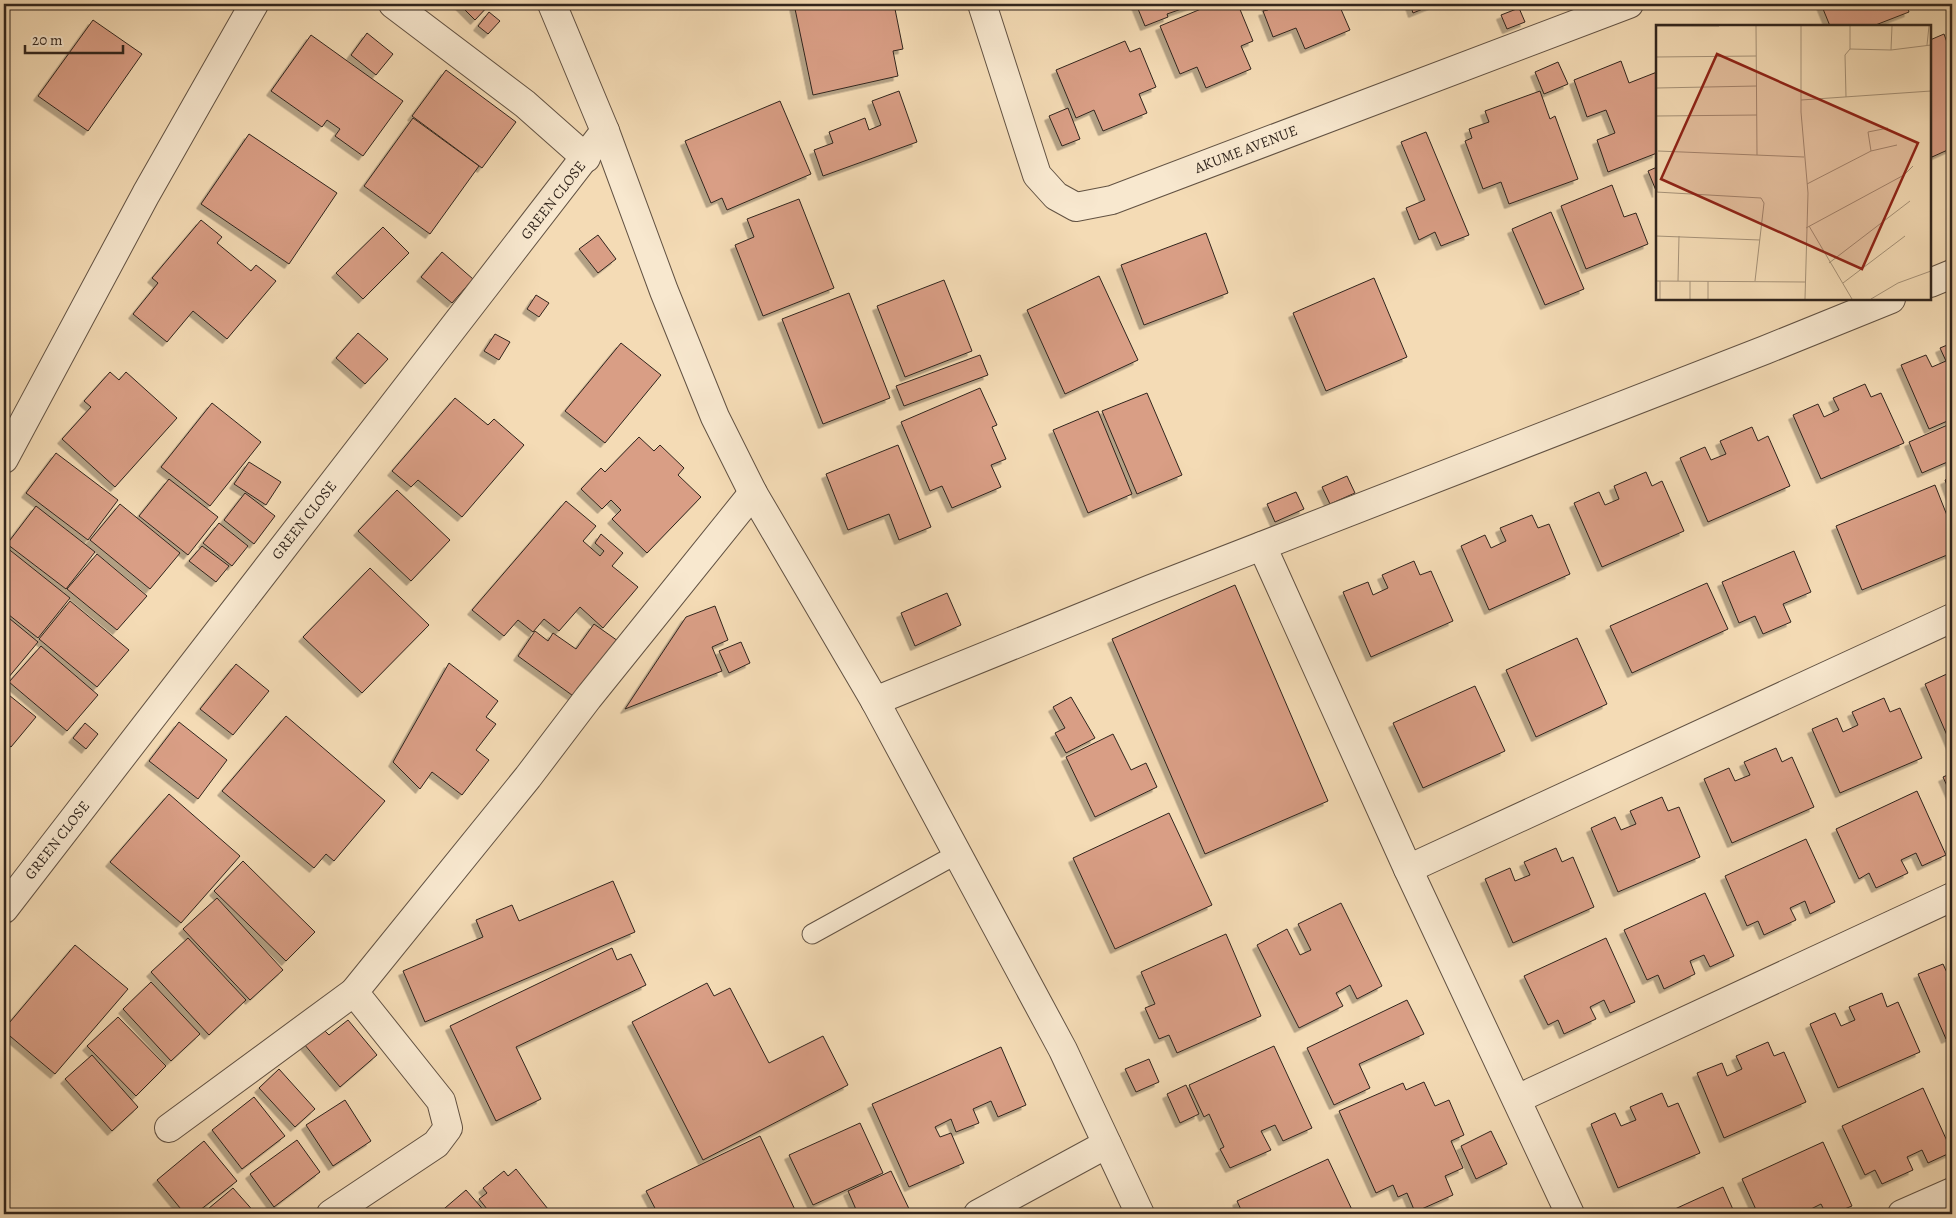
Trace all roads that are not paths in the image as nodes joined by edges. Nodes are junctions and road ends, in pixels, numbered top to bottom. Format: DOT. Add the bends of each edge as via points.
graph roads {
  1 [pos="254,4"];
  2 [pos="393,4"];
  3 [pos="552,4"];
  4 [pos="982,4"];
  5 [pos="1630,4"];
  6 [pos="605,131"];
  7 [pos="586,158"];
  8 [pos="1952,274"];
  9 [pos="1931,283"];
  10 [pos="1889,300"];
  11 [pos="4,459"];
  12 [pos="753,492"];
  13 [pos="1262,546"];
  14 [pos="1952,618"];
  15 [pos="875,701"];
  16 [pos="957,854"];
  17 [pos="1408,869"];
  18 [pos="1952,897"];
  19 [pos="4,909"];
  20 [pos="812,934"];
  21 [pos="354,992"];
  22 [pos="1517,1099"];
  23 [pos="169,1128"];
  24 [pos="1107,1144"];
  25 [pos="1952,1192"];
  26 [pos="331,1214"];
  27 [pos="978,1214"];
  28 [pos="1140,1214"];
  29 [pos="1570,1214"];
  30 [pos="1902,1214"];
  1 -- 11 [label="street" via="146,194"];
  2 -- 7 [label="street" via="525,104"];
  3 -- 6 [label="street"];
  4 -- 5 [label="street, AKUME AVENUE" via="1037,175 1056,196 1076,207 1112,200"];
  6 -- 7 [label="street, GREEN CLOSE"];
  6 -- 12 [label="street" via="700,383"];
  7 -- 19 [label="street, GREEN CLOSE"];
  8 -- 9 [label="street"];
  10 -- 13 [label="street"];
  12 -- 15 [label="street"];
  12 -- 21 [label="street"];
  13 -- 15 [label="street"];
  13 -- 17 [label="street"];
  14 -- 17 [label="street"];
  15 -- 16 [label="street"];
  16 -- 20 [label="lane"];
  16 -- 24 [label="street" via="1063,1050"];
  17 -- 22 [label="street"];
  18 -- 22 [label="street"];
  21 -- 23 [label="street"];
  21 -- 26 [label="street" via="442,1101 448,1128 436,1144"];
  22 -- 29 [label="street"];
  24 -- 27 [label="street"];
  24 -- 28 [label="street"];
  25 -- 30 [label="street"];
}
